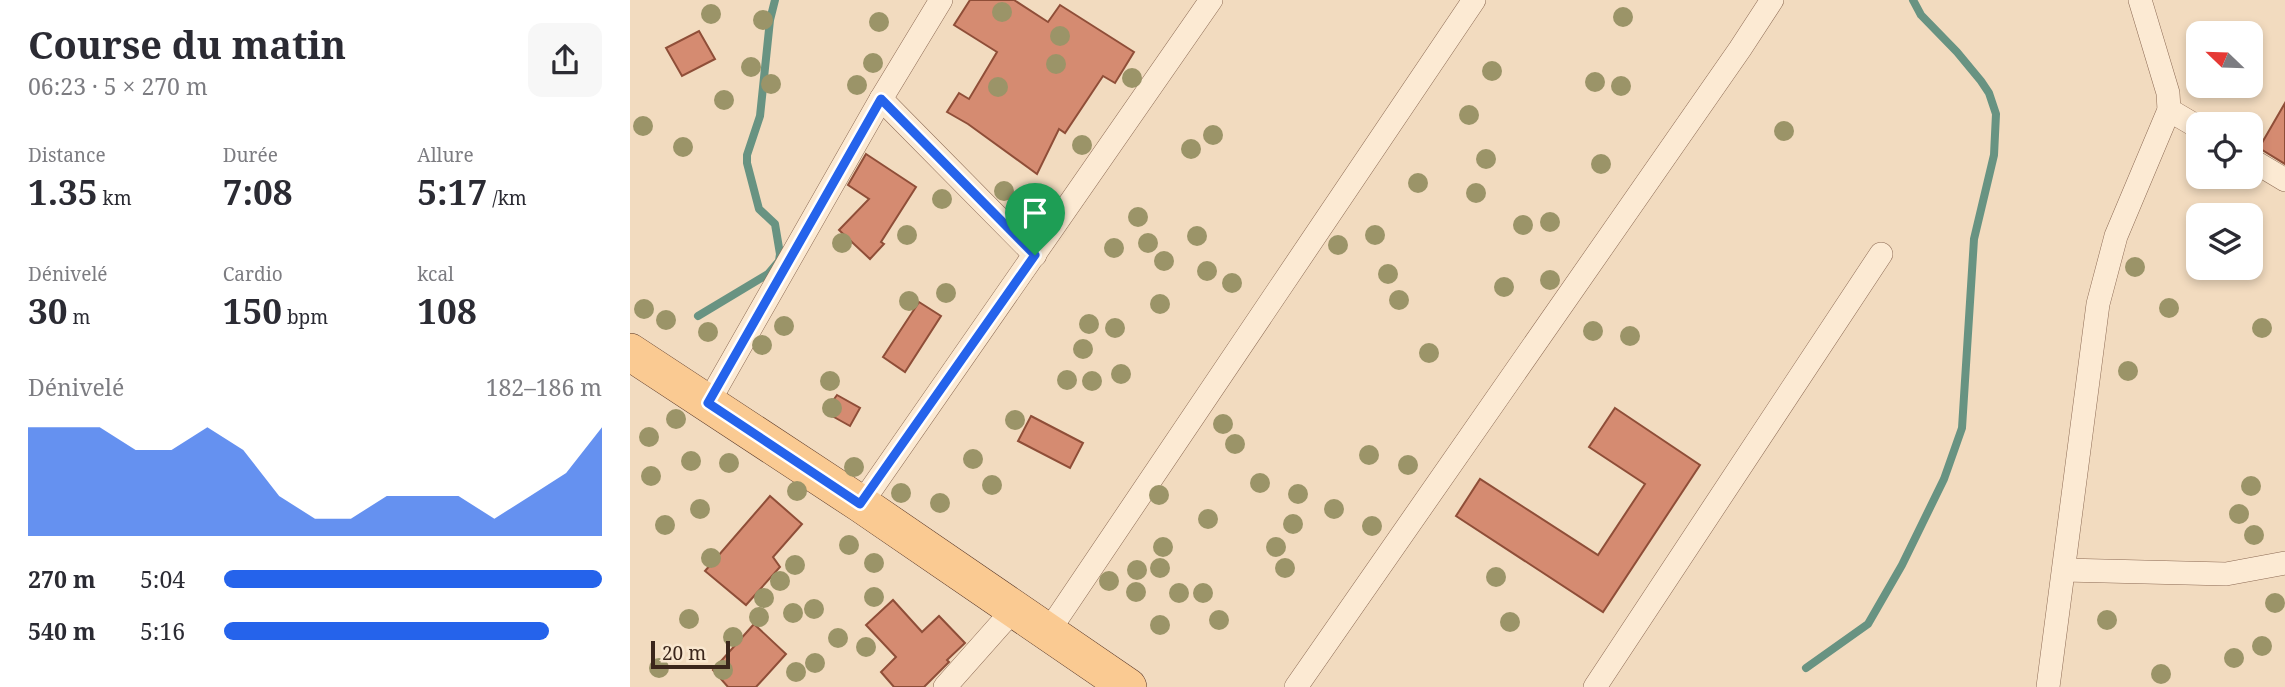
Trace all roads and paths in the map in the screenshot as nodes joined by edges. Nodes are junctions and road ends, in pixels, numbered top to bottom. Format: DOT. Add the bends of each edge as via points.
graph roads {
  1 [pos="941,0"];
  2 [pos="1211,0"];
  3 [pos="1474,0"];
  4 [pos="1772,0"];
  5 [pos="2140,0"];
  6 [pos="881,99"];
  7 [pos="2169,110"];
  8 [pos="2186,120"];
  9 [pos="2263,167"];
  10 [pos="2285,180"];
  11 [pos="1881,254"];
  12 [pos="1035,255"];
  13 [pos="630,353"];
  14 [pos="708,403"];
  15 [pos="860,504"];
  16 [pos="2285,563"];
  17 [pos="2064,570"];
  18 [pos="1015,608"];
  19 [pos="1048,632"];
  20 [pos="945,687"];
  21 [pos="1128,687"];
  22 [pos="1296,687"];
  23 [pos="1595,687"];
  24 [pos="2048,687"];
  1 -- 6 [label="street"];
  2 -- 12 [label="street"];
  3 -- 19 [label="street"];
  4 -- 22 [label="street"];
  5 -- 7 [label="street"];
  6 -- 12 [label="street"];
  6 -- 14 [label="street"];
  7 -- 8 [label="street"];
  7 -- 17 [label="street" via="2116,236 2098,304"];
  9 -- 10 [label="street"];
  11 -- 23 [label="street"];
  12 -- 15 [label="street"];
  13 -- 14 [label="main road"];
  14 -- 15 [label="main road"];
  15 -- 18 [label="main road"];
  16 -- 17 [label="street" via="2226,574"];
  17 -- 24 [label="street"];
  18 -- 19 [label="main road"];
  18 -- 20 [label="street"];
  19 -- 21 [label="main road"];
}
